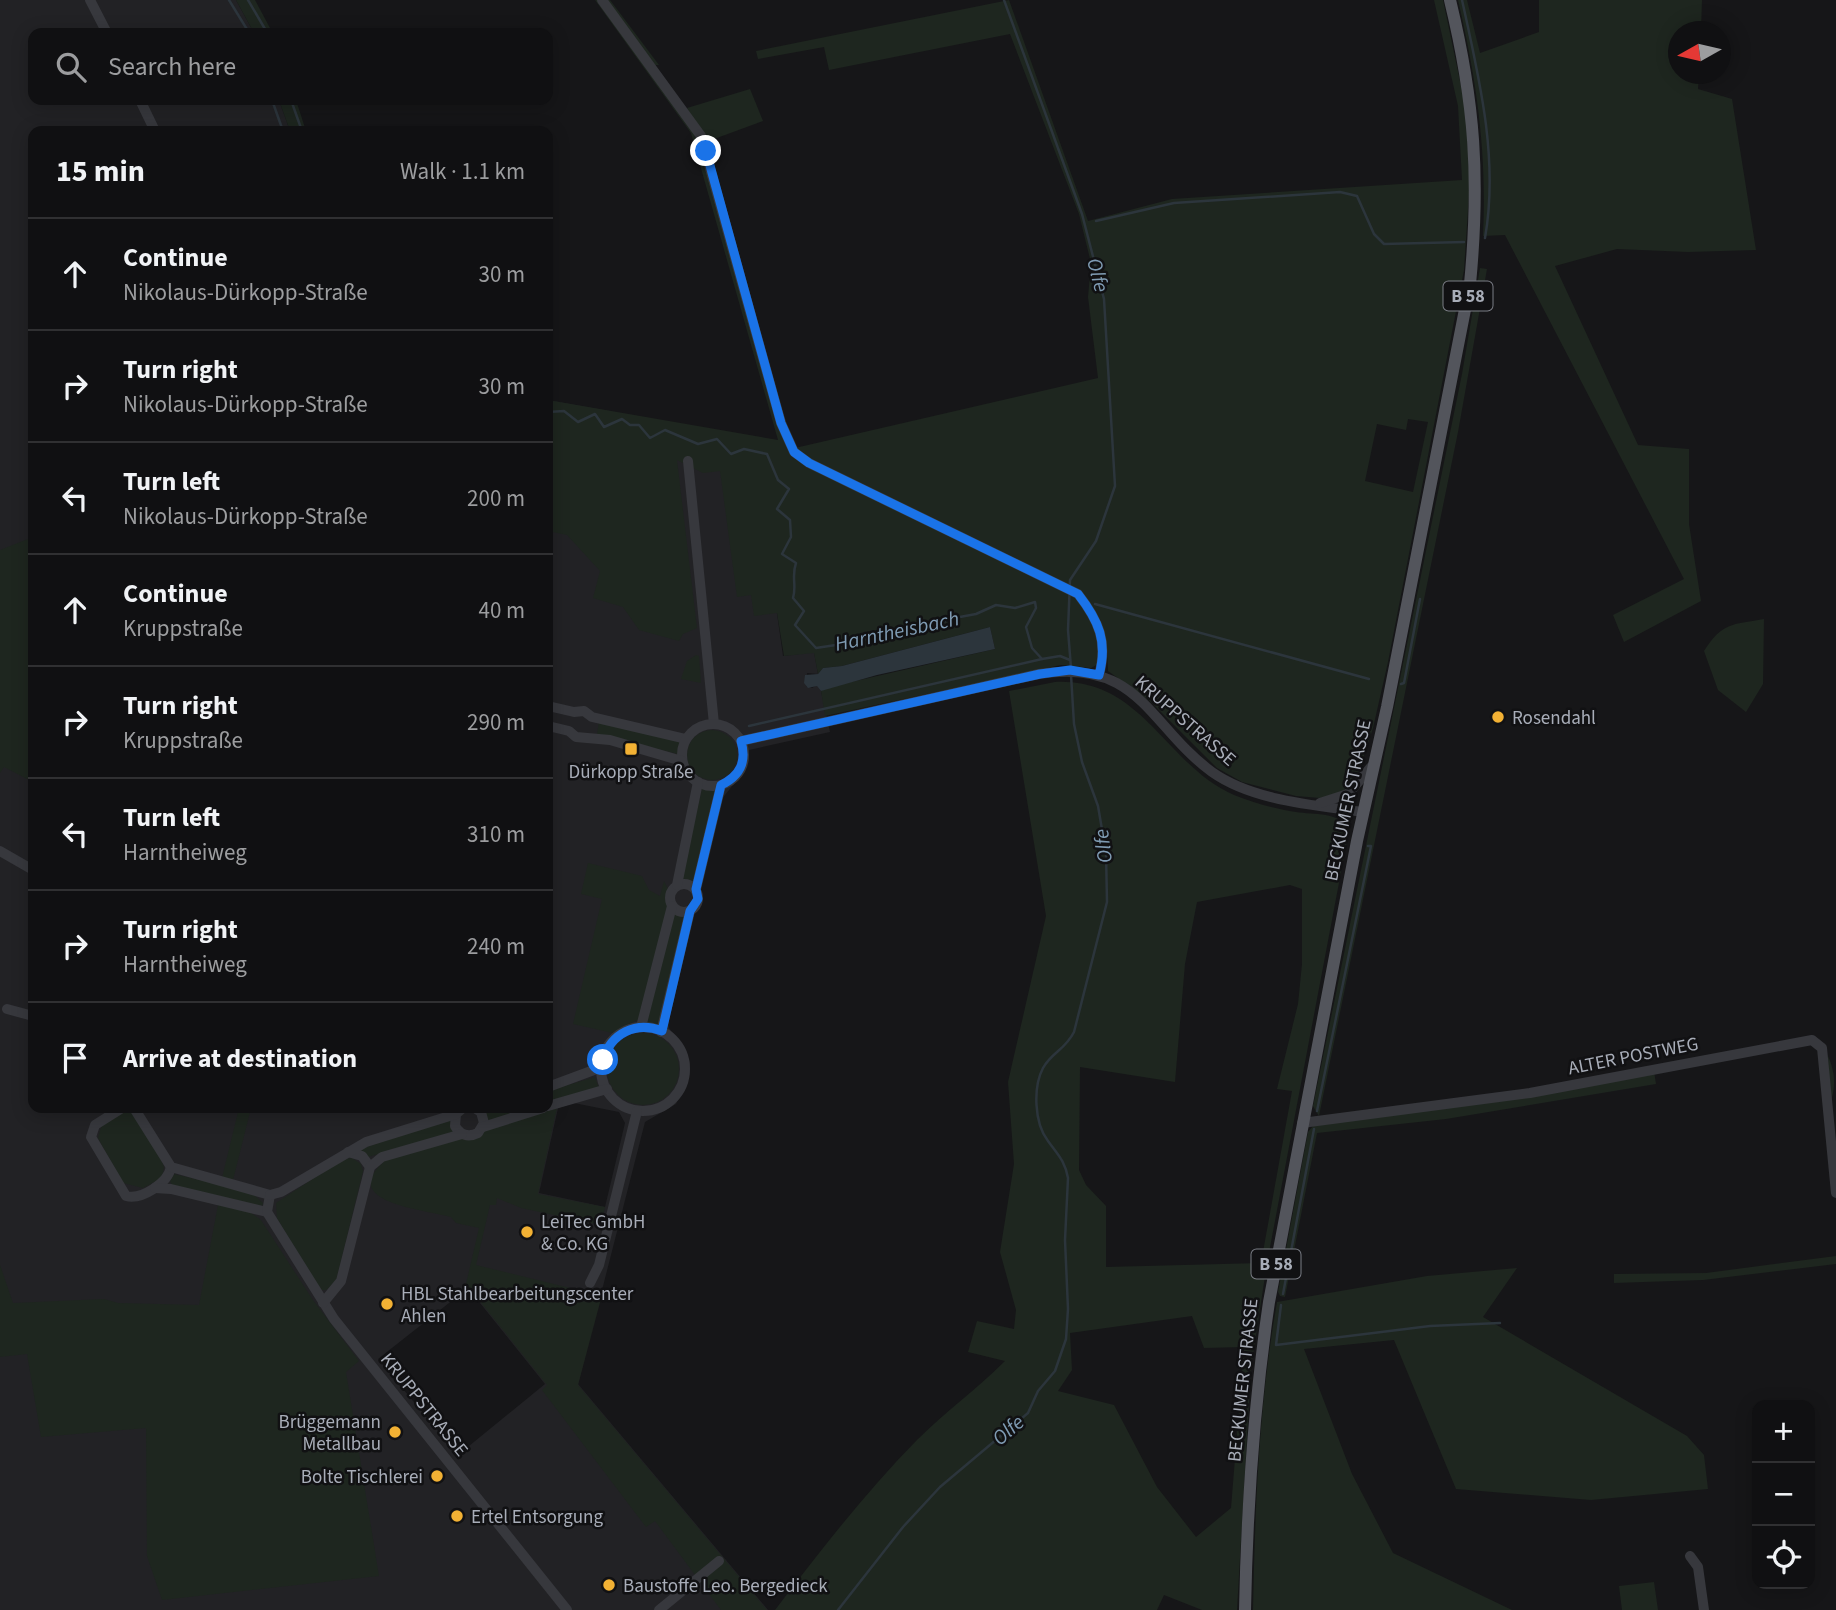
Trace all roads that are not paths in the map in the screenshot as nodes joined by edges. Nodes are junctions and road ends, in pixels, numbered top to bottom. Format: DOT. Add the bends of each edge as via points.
graph roads {
  1 [pos="90,0"];
  2 [pos="602,0"];
  3 [pos="1450,0"];
  4 [pos="104,28"];
  5 [pos="142,105"];
  6 [pos="153,126"];
  7 [pos="688,461"];
  8 [pos="1099,675"];
  9 [pos="553,707"];
  10 [pos="574,712"];
  11 [pos="592,717"];
  12 [pos="714,724"];
  13 [pos="553,727"];
  14 [pos="569,731"];
  15 [pos="588,736"];
  16 [pos="686,739"];
  17 [pos="742,745"];
  18 [pos="1375,760"];
  19 [pos="682,761"];
  20 [pos="698,782"];
  21 [pos="721,785"];
  22 [pos="1316,804"];
  23 [pos="1363,812"];
  24 [pos="0,851"];
  25 [pos="28,867"];
  26 [pos="677,885"];
  27 [pos="696,889"];
  28 [pos="672,905"];
  29 [pos="690,911"];
  30 [pos="7,1009"];
  31 [pos="28,1015"];
  32 [pos="641,1027"];
  33 [pos="662,1031"];
  34 [pos="601,1067"];
  35 [pos="553,1085"];
  36 [pos="607,1089"];
  37 [pos="553,1105"];
  38 [pos="637,1111"];
  39 [pos="114,1113"];
  40 [pos="139,1113"];
  41 [pos="145,1113"];
  42 [pos="454,1113"];
  43 [pos="459,1113"];
  44 [pos="481,1113"];
  45 [pos="526,1113"];
  46 [pos="144,1119"];
  47 [pos="1302,1123"];
  48 [pos="483,1127"];
  49 [pos="461,1134"];
  50 [pos="348,1152"];
  51 [pos="171,1167"];
  52 [pos="370,1167"];
  53 [pos="151,1189"];
  54 [pos="1836,1193"];
  55 [pos="270,1195"];
  56 [pos="267,1212"];
  57 [pos="590,1283"];
  58 [pos="323,1303"];
  59 [pos="1690,1556"];
  60 [pos="719,1561"];
  61 [pos="567,1610"];
  62 [pos="659,1610"];
  63 [pos="1245,1610"];
  64 [pos="1704,1610"];
  1 -- 4 [label="street"];
  2 -- 8 [label="street" via="701,136 781,423 794,452 1078,594 1098,624 1104,644"];
  3 -- 18 [label="main road, BECKUMER STRASSE / B 58" via="1464,57 1476,148 1471,284"];
  5 -- 6 [label="street"];
  7 -- 12 [label="street"];
  8 -- 17 [label="street, KRUPPSTRASSE" via="1061,670"];
  8 -- 22 [label="street, KRUPPSTRASSE" via="1148,705 1212,772 1240,787"];
  9 -- 10 [label="street"];
  10 -- 11 [label="street" via="584,711"];
  10 -- 14 [label="street" via="568,721"];
  11 -- 15 [label="street" via="594,727"];
  11 -- 16 [label="street"];
  12 -- 16 [label="street" via="698,728"];
  12 -- 17 [label="street" via="725,726"];
  13 -- 14 [label="street"];
  14 -- 15 [label="street" via="576,737"];
  15 -- 19 [label="street"];
  16 -- 19 [label="street"];
  17 -- 21 [label="street" via="743,763 738,773"];
  18 -- 22 [label="street" via="1348,794"];
  18 -- 23 [label="main road, BECKUMER STRASSE / B 58"];
  19 -- 20 [label="street"];
  20 -- 21 [label="street"];
  20 -- 26 [label="street"];
  21 -- 27 [label="street"];
  22 -- 23 [label="street, KRUPPSTRASSE"];
  23 -- 47 [label="main road, BECKUMER STRASSE / B 58"];
  24 -- 25 [label="street"];
  26 -- 27 [label="street"];
  26 -- 28 [label="street" via="669,897"];
  27 -- 29 [label="street" via="697,904"];
  28 -- 29 [label="street" via="680,912"];
  28 -- 32 [label="street"];
  29 -- 33 [label="street"];
  30 -- 31 [label="street"];
  32 -- 33 [label="street"];
  32 -- 34 [label="street" via="615,1039"];
  33 -- 38 [label="street" via="682,1054 684,1078 667,1104"];
  34 -- 35 [label="street"];
  34 -- 36 [label="street"];
  36 -- 37 [label="street"];
  36 -- 38 [label="street" via="616,1101"];
  38 -- 57 [label="street" via="599,1265"];
  39 -- 53 [label="street" via="95,1125 92,1142 125,1196"];
  40 -- 46 [label="street"];
  41 -- 46 [label="street"];
  42 -- 50 [label="street"];
  43 -- 49 [label="street" via="455,1126"];
  44 -- 48 [label="street"];
  45 -- 48 [label="street"];
  46 -- 51 [label="street"];
  47 -- 54 [label="street, ALTER POSTWEG" via="1530,1093 1812,1040 1822,1048"];
  47 -- 63 [label="main road, BECKUMER STRASSE / B 58" via="1259,1369"];
  48 -- 49 [label="street" via="474,1135"];
  49 -- 52 [label="street" via="382,1157"];
  50 -- 52 [label="street" via="362,1156"];
  50 -- 55 [label="street"];
  51 -- 53 [label="street" via="166,1179"];
  51 -- 55 [label="street"];
  52 -- 58 [label="street" via="341,1281"];
  53 -- 56 [label="street" via="171,1189"];
  55 -- 56 [label="street"];
  56 -- 58 [label="street, KRUPPSTRASSE"];
  58 -- 61 [label="street, KRUPPSTRASSE"];
  59 -- 64 [label="street" via="1698,1567"];
  60 -- 62 [label="street"];
}
